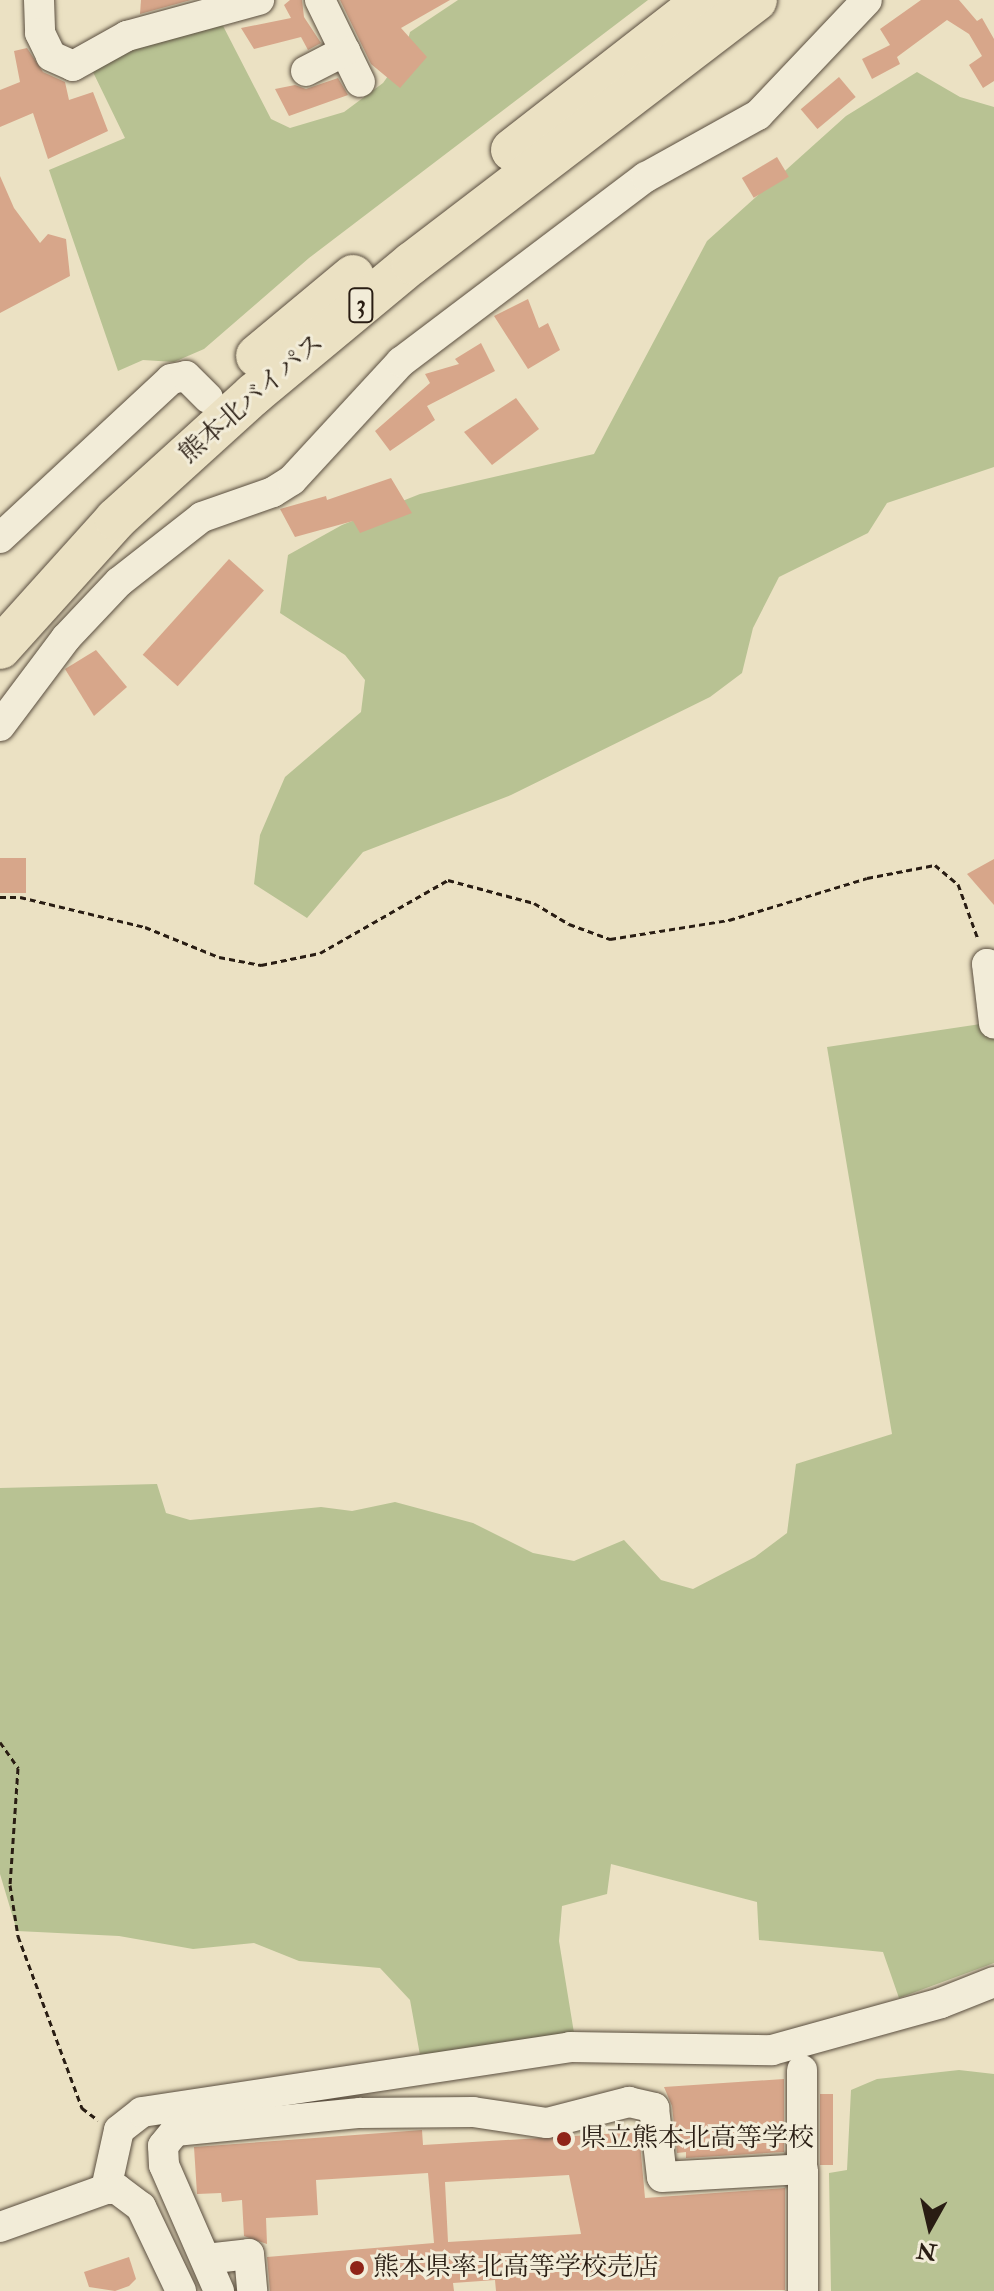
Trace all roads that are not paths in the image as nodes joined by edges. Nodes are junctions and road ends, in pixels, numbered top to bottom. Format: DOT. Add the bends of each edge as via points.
graph roads {
  1 [pos="39,0"];
  2 [pos="259,0"];
  3 [pos="320,0"];
  4 [pos="705,0"];
  5 [pos="756,0"];
  6 [pos="867,0"];
  7 [pos="345,51"];
  8 [pos="306,71"];
  9 [pos="360,82"];
  10 [pos="208,398"];
  11 [pos="0,538"];
  12 [pos="73,565"];
  13 [pos="104,597"];
  14 [pos="0,604"];
  15 [pos="0,648"];
  16 [pos="0,726"];
  17 [pos="990,965"];
  18 [pos="994,1024"];
  19 [pos="994,1982"];
  20 [pos="802,2070"];
  21 [pos="188,2117"];
  22 [pos="803,2169"];
  23 [pos="106,2189"];
  24 [pos="0,2227"];
  25 [pos="206,2259"];
  26 [pos="181,2291"];
  27 [pos="219,2291"];
  28 [pos="252,2291"];
  29 [pos="803,2291"];
  1 -- 2 [label="street" via="40,33 51,56 73,66 127,36"];
  3 -- 7 [label="street"];
  4 -- 10 [label="highway, 熊本北バイパス / 3" via="304,315"];
  5 -- 12 [label="highway, 熊本北バイパス / 3" via="412,263 254,394"];
  6 -- 13 [label="street" via="758,115 646,177 401,362 292,480 202,517"];
  7 -- 8 [label="street"];
  7 -- 9 [label="street"];
  10 -- 11 [label="street" via="186,376 171,379"];
  10 -- 14 [label="highway, 熊本北バイパス / 3" via="88,510"];
  12 -- 13 [label="street"];
  12 -- 15 [label="highway, 熊本北バイパス / 3"];
  13 -- 16 [label="street" via="56,649"];
  17 -- 18 [label="street"];
  19 -- 21 [label="street" via="941,2003 772,2050 570,2047"];
  20 -- 22 [label="street"];
  21 -- 22 [label="street" via="473,2112 547,2123 629,2102 654,2108 662,2177"];
  21 -- 23 [label="street" via="142,2112 119,2130"];
  21 -- 25 [label="street" via="168,2136 164,2165"];
  22 -- 29 [label="street"];
  23 -- 24 [label="street"];
  23 -- 26 [label="street" via="128,2194 141,2207"];
  25 -- 27 [label="street"];
  25 -- 28 [label="street" via="249,2254"];
}
